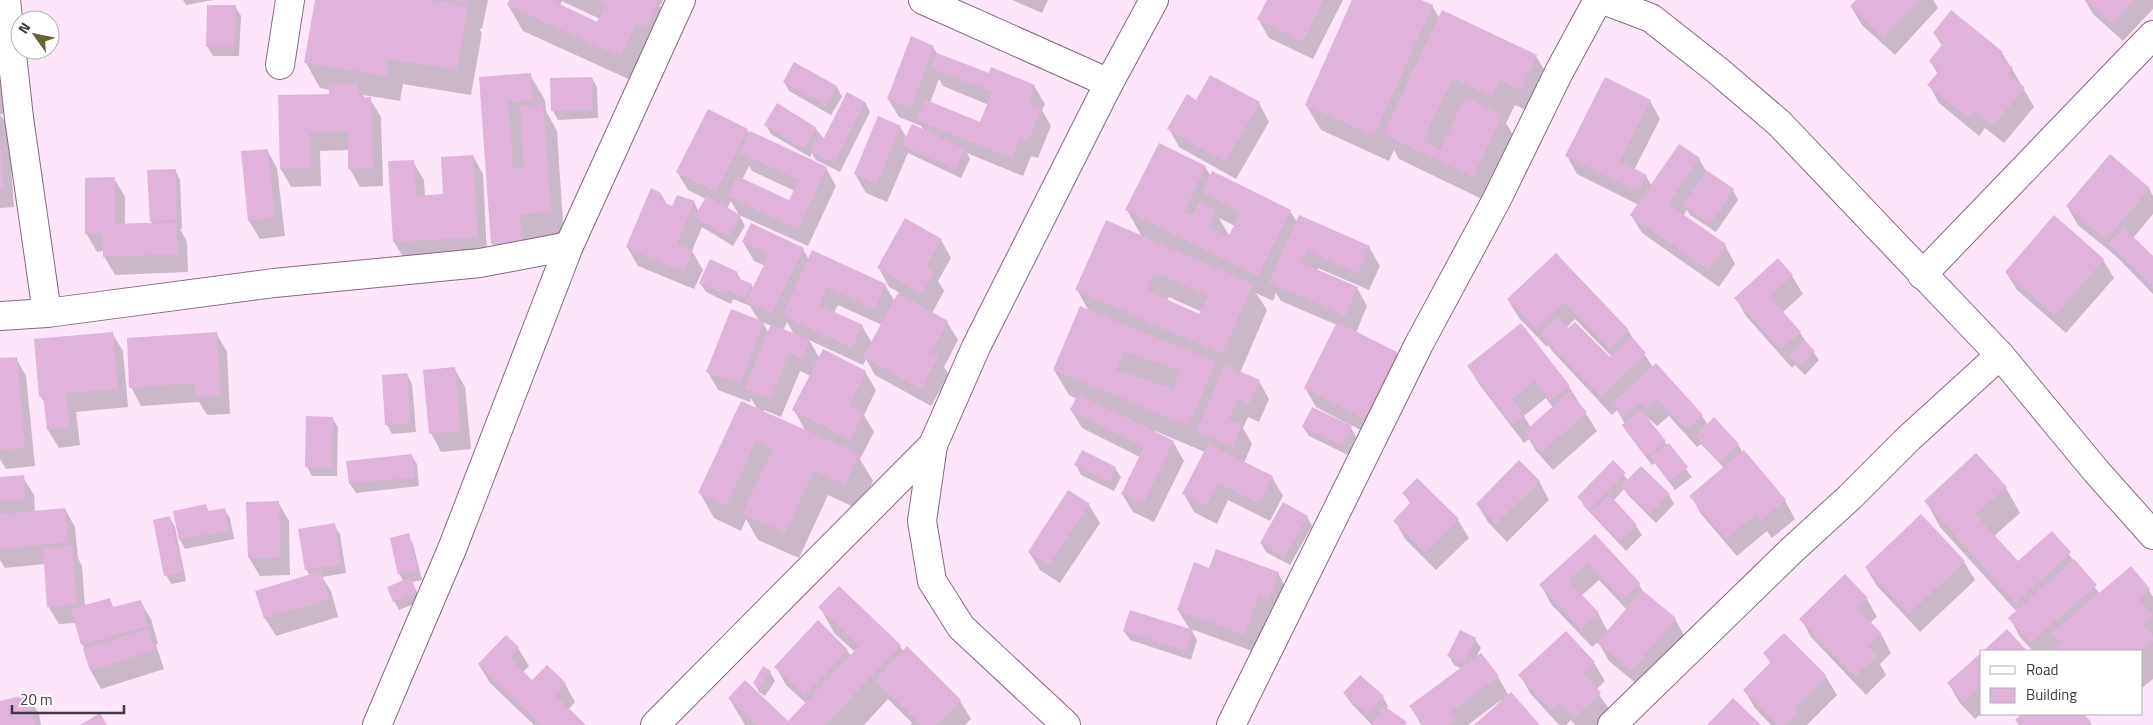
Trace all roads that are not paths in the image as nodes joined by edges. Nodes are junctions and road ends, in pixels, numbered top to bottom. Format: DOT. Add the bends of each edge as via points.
graph roads {
  1 [pos="6,0"];
  2 [pos="290,0"];
  3 [pos="681,0"];
  4 [pos="923,0"];
  5 [pos="1154,0"];
  6 [pos="1598,0"];
  7 [pos="1603,0"];
  8 [pos="2153,35"];
  9 [pos="280,65"];
  10 [pos="1109,83"];
  11 [pos="569,246"];
  12 [pos="1922,275"];
  13 [pos="47,313"];
  14 [pos="0,316"];
  15 [pos="2000,356"];
  16 [pos="933,445"];
  17 [pos="2153,535"];
  18 [pos="376,725"];
  19 [pos="655,725"];
  20 [pos="1066,725"];
  21 [pos="1230,725"];
  22 [pos="1612,725"];
  1 -- 13 [label="street"];
  2 -- 9 [label="street"];
  3 -- 11 [label="street"];
  4 -- 10 [label="street"];
  5 -- 10 [label="street"];
  6 -- 21 [label="street" via="1497,199 1418,344"];
  7 -- 12 [label="street" via="1651,18 1717,70 1778,123"];
  8 -- 12 [label="street"];
  10 -- 16 [label="street" via="976,347"];
  11 -- 13 [label="street" via="480,263 274,283"];
  11 -- 18 [label="street" via="452,549"];
  12 -- 15 [label="street"];
  13 -- 14 [label="street"];
  15 -- 17 [label="street"];
  15 -- 22 [label="street" via="1909,438"];
  16 -- 19 [label="street"];
  16 -- 20 [label="street" via="922,522 932,581 961,627"];
}
